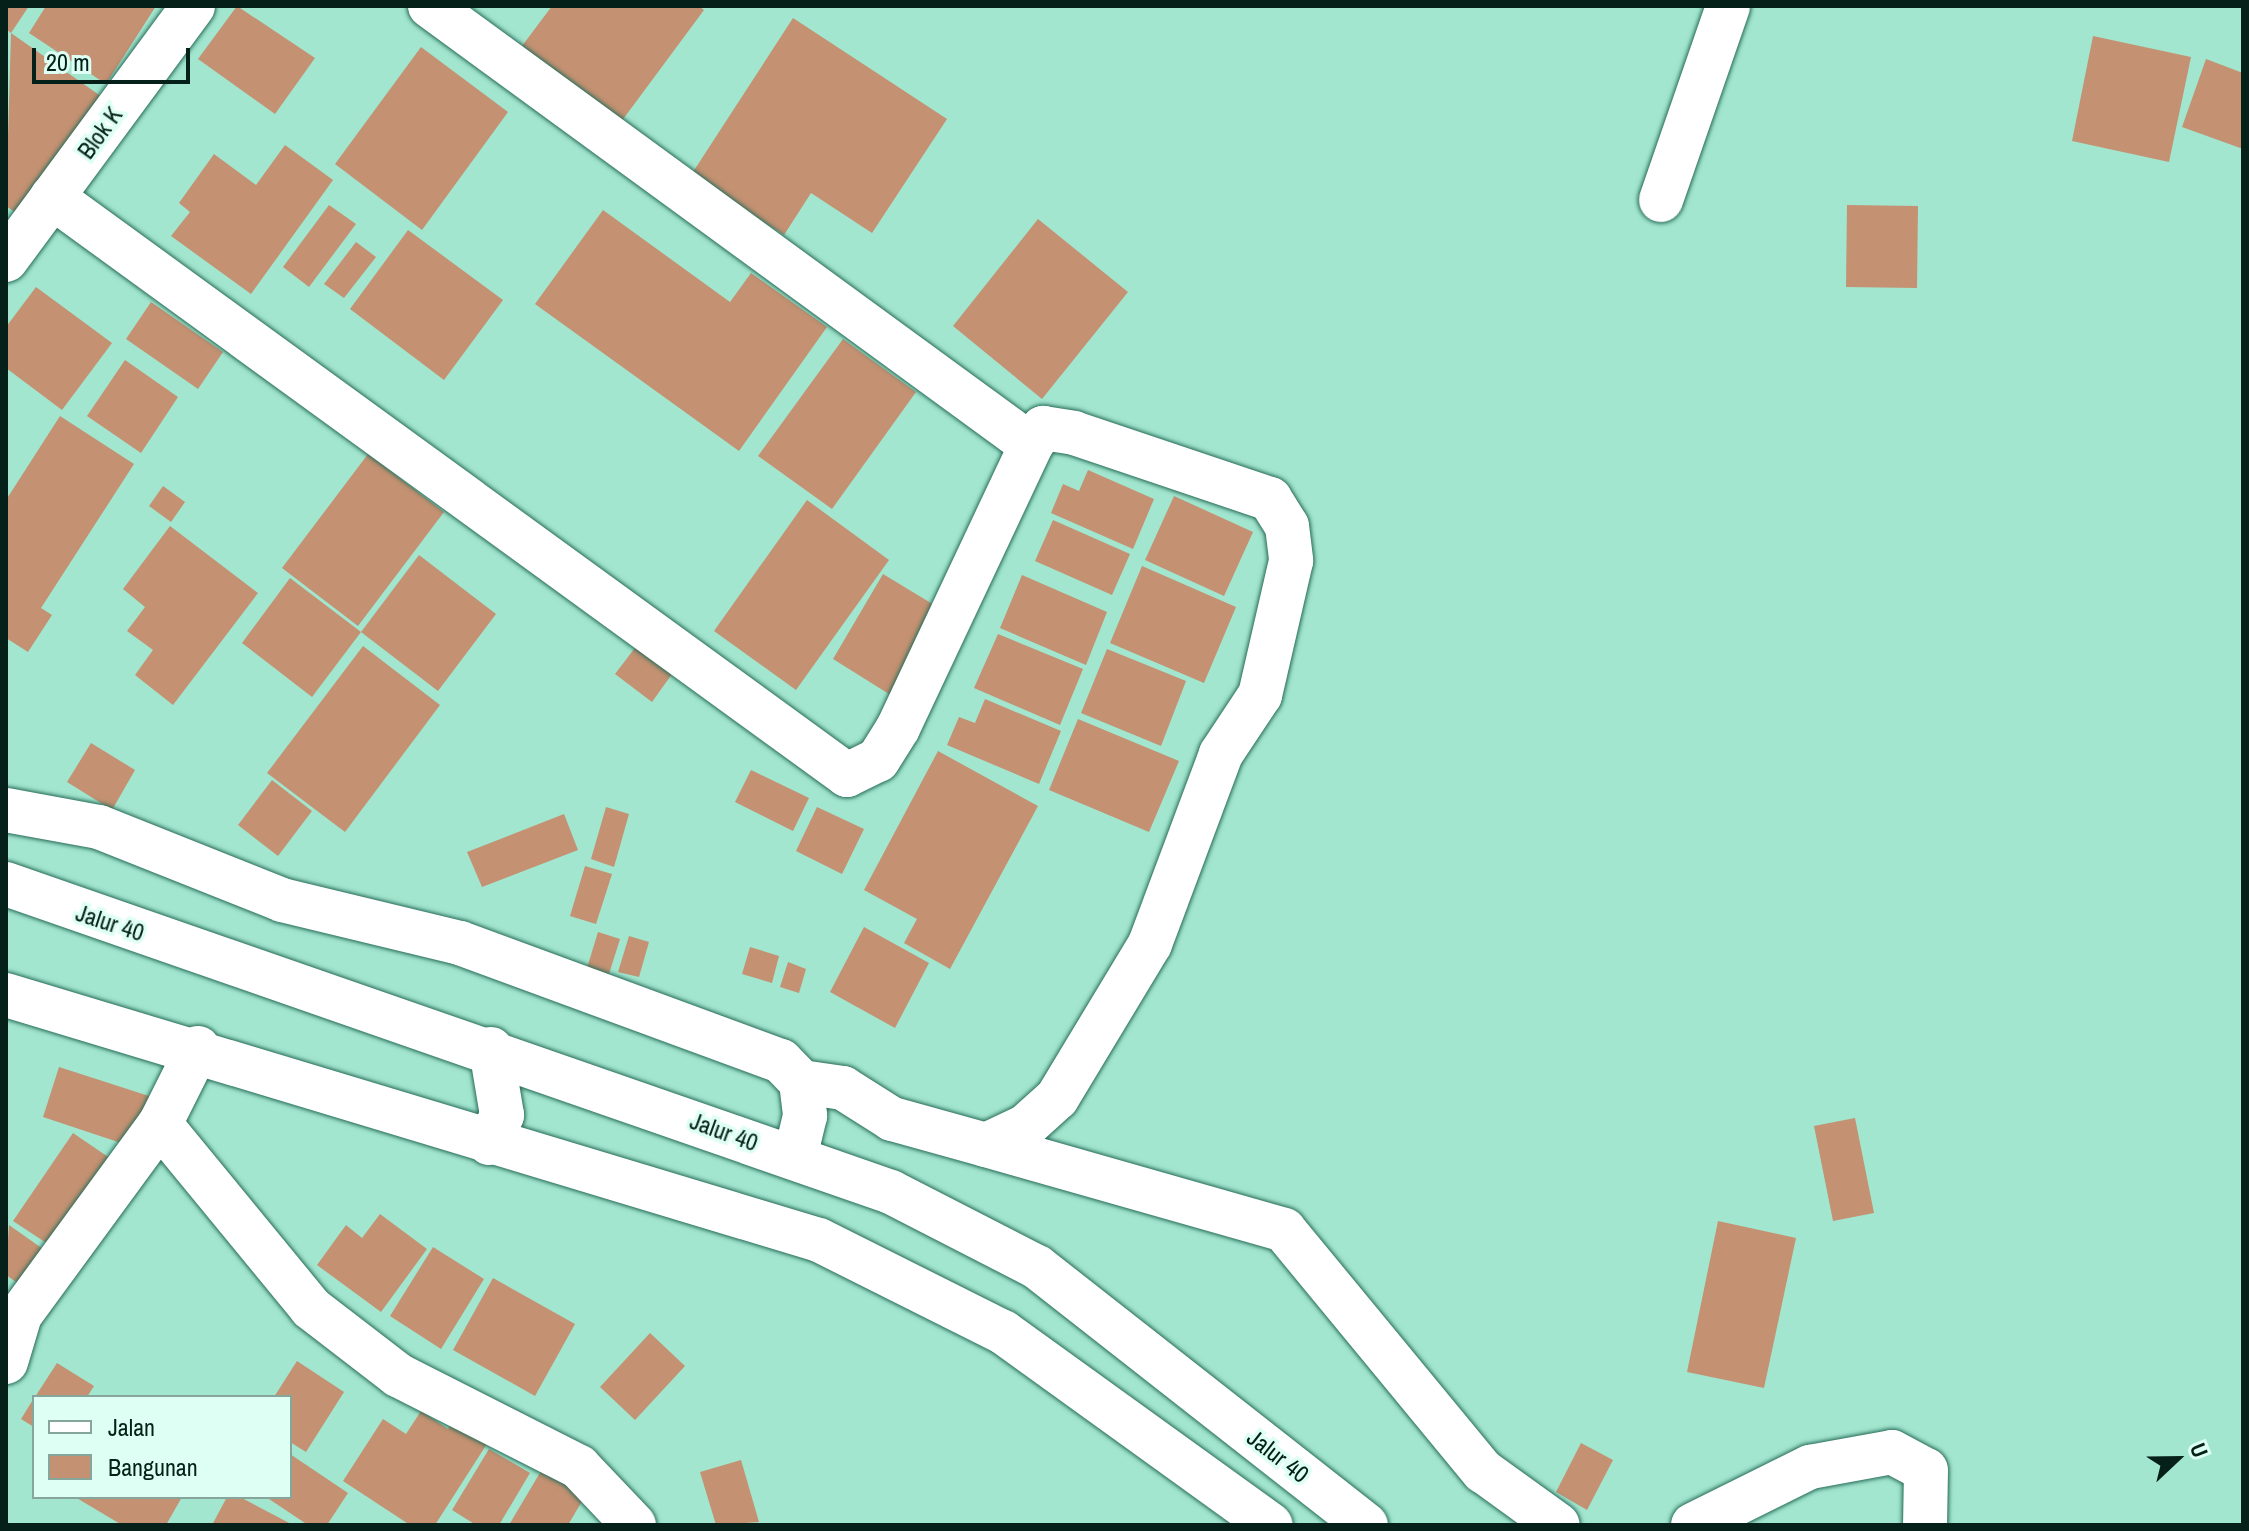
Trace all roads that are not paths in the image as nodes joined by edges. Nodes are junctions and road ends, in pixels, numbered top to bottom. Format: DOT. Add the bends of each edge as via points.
graph roads {
  1 [pos="193,6"];
  2 [pos="430,6"];
  3 [pos="1728,6"];
  4 [pos="52,197"];
  5 [pos="1661,200"];
  6 [pos="6,260"];
  7 [pos="1031,445"];
  8 [pos="6,810"];
  9 [pos="6,884"];
  10 [pos="6,995"];
  11 [pos="198,1048"];
  12 [pos="491,1049"];
  13 [pos="801,1082"];
  14 [pos="160,1124"];
  15 [pos="489,1143"];
  16 [pos="986,1145"];
  17 [pos="795,1157"];
  18 [pos="6,1362"];
  19 [pos="1712,1521"];
  20 [pos="634,1525"];
  21 [pos="1271,1525"];
  22 [pos="1366,1525"];
  23 [pos="1558,1525"];
  24 [pos="1925,1525"];
  1 -- 4 [label="main road, Blok K"];
  2 -- 7 [label="main road"];
  3 -- 5 [label="main road"];
  4 -- 6 [label="main road, Blok K"];
  4 -- 7 [label="main road" via="847,775 878,760 898,728"];
  7 -- 16 [label="main road" via="1043,428 1074,433 1270,499 1287,526 1291,561 1260,695 1221,754 1150,944 1057,1098 1026,1126"];
  8 -- 13 [label="main road" via="99,827 282,900 460,943 781,1061"];
  9 -- 12 [label="main road, Jalur 40"];
  10 -- 11 [label="main road"];
  11 -- 14 [label="main road"];
  11 -- 15 [label="main road"];
  12 -- 15 [label="main road" via="502,1115"];
  12 -- 17 [label="main road, Jalur 40"];
  13 -- 16 [label="main road" via="843,1088 892,1119"];
  13 -- 17 [label="main road" via="805,1116"];
  14 -- 18 [label="main road" via="20,1315"];
  14 -- 20 [label="main road" via="311,1308 398,1375 579,1467"];
  15 -- 21 [label="main road" via="819,1240 1003,1332"];
  16 -- 23 [label="main road" via="1284,1230 1483,1471"];
  17 -- 22 [label="main road, Jalur 40" via="891,1192 1037,1267"];
  19 -- 24 [label="main road" via="1810,1467 1892,1452 1926,1470"];
}
